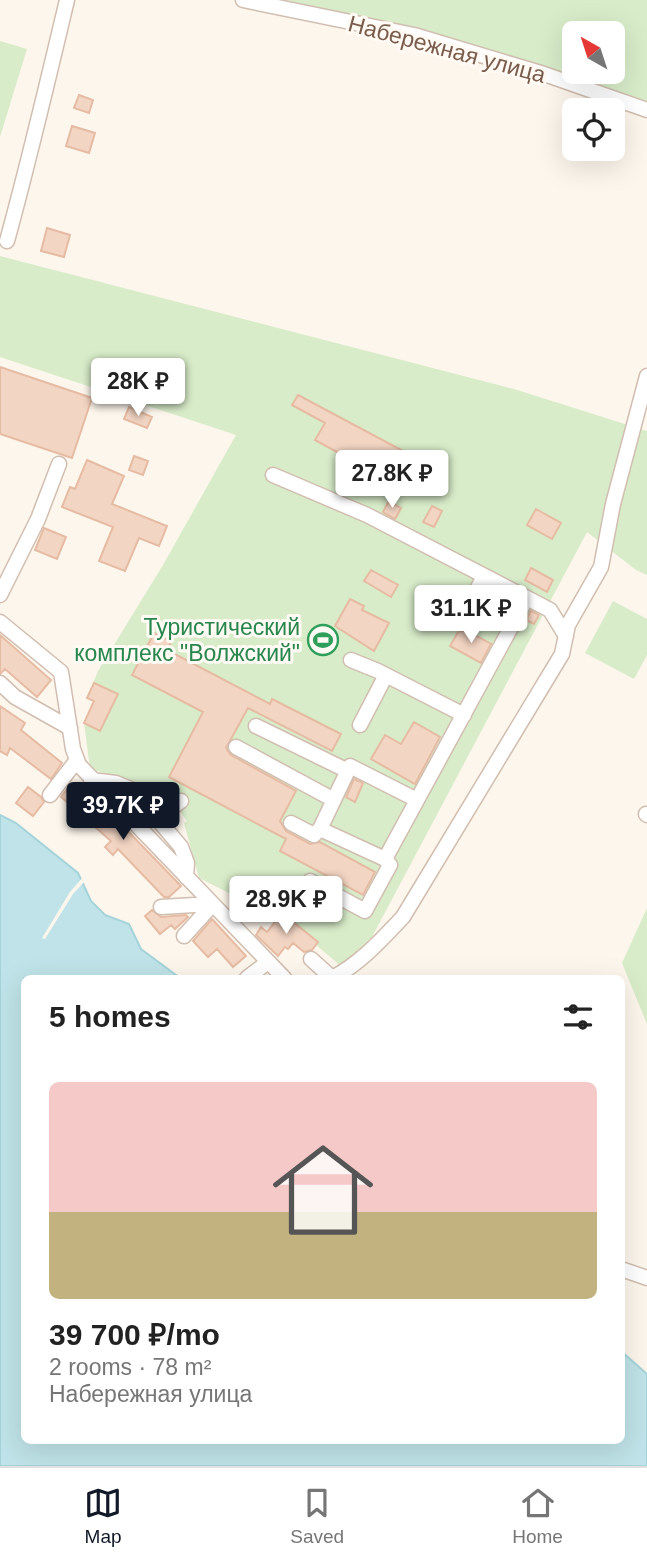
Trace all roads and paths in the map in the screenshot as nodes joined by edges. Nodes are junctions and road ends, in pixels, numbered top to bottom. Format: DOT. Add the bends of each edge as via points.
graph roads {
  1 [pos="67,0"];
  2 [pos="243,0"];
  3 [pos="647,110"];
  4 [pos="7,241"];
  5 [pos="647,376"];
  6 [pos="59,464"];
  7 [pos="273,475"];
  8 [pos="484,576"];
  9 [pos="0,595"];
  10 [pos="527,598"];
  11 [pos="0,622"];
  12 [pos="460,623"];
  13 [pos="566,636"];
  14 [pos="351,660"];
  15 [pos="386,675"];
  16 [pos="0,683"];
  17 [pos="464,715"];
  18 [pos="359,725"];
  19 [pos="256,726"];
  20 [pos="70,728"];
  21 [pos="236,747"];
  22 [pos="77,760"];
  23 [pos="348,771"];
  24 [pos="91,779"];
  25 [pos="50,795"];
  26 [pos="334,800"];
  27 [pos="417,800"];
  28 [pos="181,801"];
  29 [pos="157,819"];
  30 [pos="291,823"];
  31 [pos="320,829"];
  32 [pos="385,859"];
  33 [pos="186,877"];
  34 [pos="310,881"];
  35 [pos="212,904"];
  36 [pos="161,907"];
  37 [pos="184,936"];
  38 [pos="311,959"];
  39 [pos="268,962"];
  40 [pos="251,975"];
  41 [pos="281,975"];
  42 [pos="329,975"];
  43 [pos="338,975"];
  44 [pos="625,1270"];
  45 [pos="647,1278"];
  1 -- 4 [label="street"];
  2 -- 3 [label="street, Набережная улица" via="414,35"];
  5 -- 13 [label="street" via="601,567"];
  6 -- 9 [label="street"];
  7 -- 8 [label="street" via="367,515"];
  8 -- 10 [label="street"];
  8 -- 12 [label="street"];
  10 -- 13 [label="street" via="550,610"];
  10 -- 17 [label="street"];
  11 -- 20 [label="street" via="61,672"];
  13 -- 43 [label="street" via="562,654 539,694 403,916 371,950"];
  14 -- 15 [label="street"];
  15 -- 17 [label="street"];
  15 -- 18 [label="street"];
  16 -- 20 [label="street" via="15,697"];
  17 -- 27 [label="street"];
  19 -- 23 [label="street"];
  20 -- 22 [label="street"];
  21 -- 26 [label="street"];
  22 -- 24 [label="street"];
  22 -- 25 [label="street"];
  23 -- 26 [label="street"];
  23 -- 27 [label="street" via="351,766"];
  24 -- 29 [label="street" via="133,790"];
  24 -- 33 [label="street"];
  26 -- 31 [label="street"];
  27 -- 32 [label="street"];
  28 -- 29 [label="street"];
  29 -- 33 [label="street" via="181,847"];
  30 -- 31 [label="street" via="314,835"];
  31 -- 32 [label="street"];
  32 -- 34 [label="street" via="390,864 365,911"];
  33 -- 35 [label="street"];
  35 -- 36 [label="street"];
  35 -- 37 [label="street"];
  35 -- 39 [label="street"];
  38 -- 42 [label="street"];
  39 -- 40 [label="street"];
  39 -- 41 [label="street"];
  44 -- 45 [label="street"];
}
